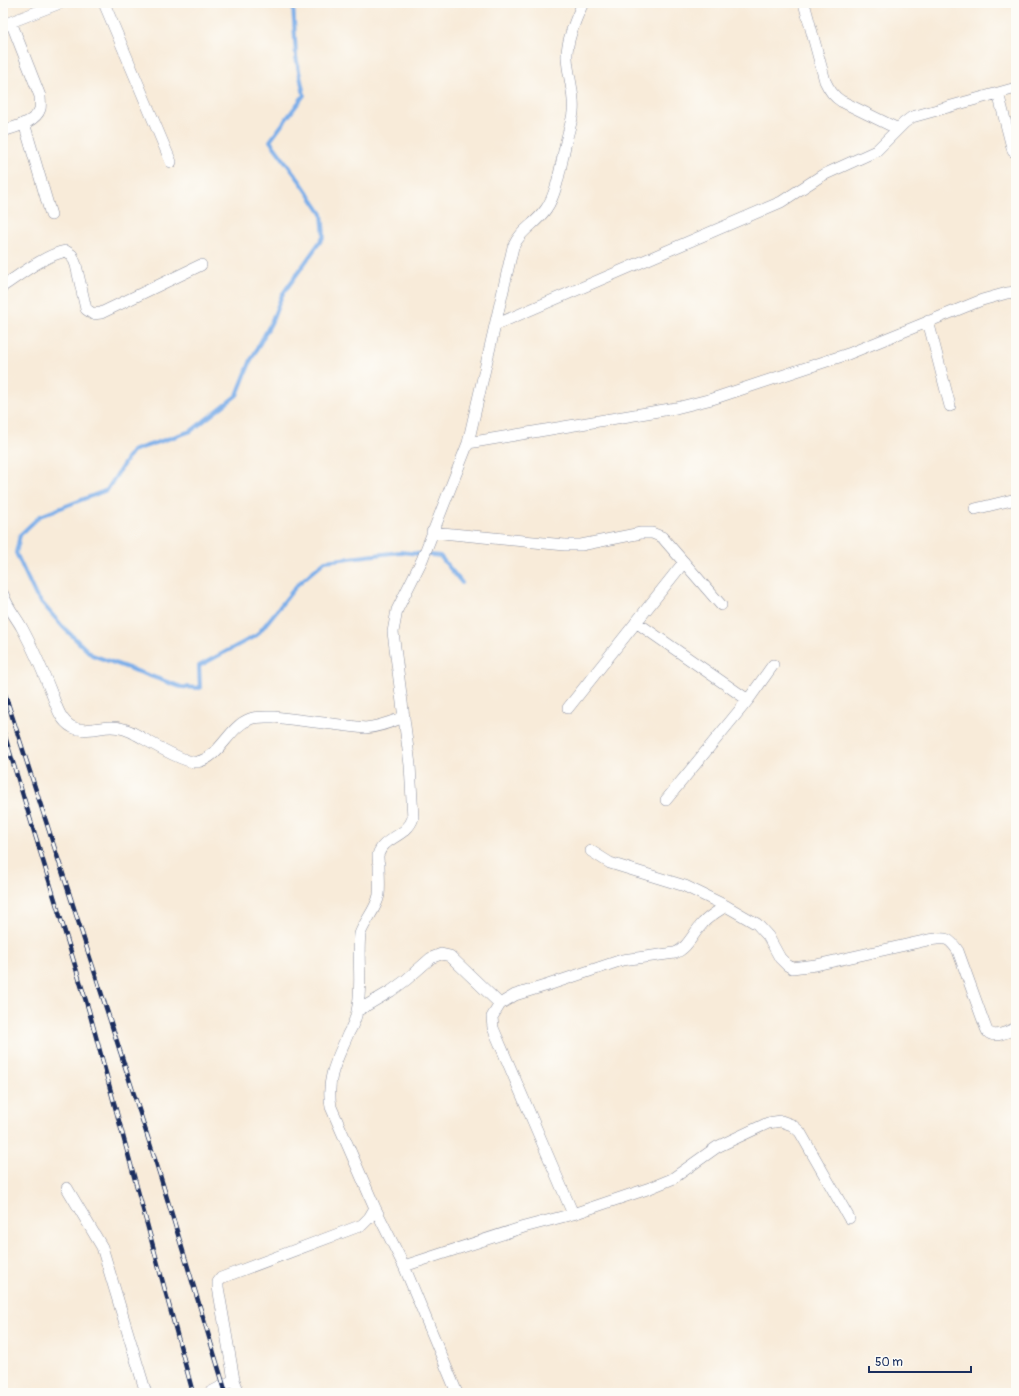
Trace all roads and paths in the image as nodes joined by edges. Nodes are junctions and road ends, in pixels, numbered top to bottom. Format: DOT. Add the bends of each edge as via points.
graph roads {
  1 [pos="60,3"];
  2 [pos="104,3"];
  3 [pos="583,3"];
  4 [pos="804,3"];
  5 [pos="7,24"];
  6 [pos="1016,88"];
  7 [pos="998,93"];
  8 [pos="24,123"];
  9 [pos="898,129"];
  10 [pos="3,130"];
  11 [pos="1013,151"];
  12 [pos="171,162"];
  13 [pos="51,215"];
  14 [pos="201,265"];
  15 [pos="3,286"];
  16 [pos="1016,292"];
  17 [pos="928,321"];
  18 [pos="495,325"];
  19 [pos="950,406"];
  20 [pos="468,443"];
  21 [pos="1016,499"];
  22 [pos="975,509"];
  23 [pos="432,534"];
  24 [pos="684,562"];
  25 [pos="3,594"];
  26 [pos="721,605"];
  27 [pos="636,622"];
  28 [pos="773,666"];
  29 [pos="748,700"];
  30 [pos="568,708"];
  31 [pos="404,717"];
  32 [pos="666,800"];
  33 [pos="590,851"];
  34 [pos="726,906"];
  35 [pos="500,1004"];
  36 [pos="357,1011"];
  37 [pos="1016,1028"];
  38 [pos="67,1188"];
  39 [pos="374,1208"];
  40 [pos="573,1214"];
  41 [pos="849,1218"];
  42 [pos="404,1266"];
  43 [pos="234,1380"];
  44 [pos="146,1393"];
  45 [pos="209,1393"];
  46 [pos="239,1393"];
  47 [pos="457,1393"];
  1 -- 5 [label="street"];
  2 -- 12 [label="street"];
  3 -- 18 [label="street" via="567,50 573,112 556,184 542,214 516,239"];
  4 -- 9 [label="street" via="829,91 841,102"];
  5 -- 8 [label="street" via="40,96 40,109 34,118"];
  6 -- 7 [label="street"];
  7 -- 9 [label="street" via="912,117"];
  7 -- 11 [label="street"];
  8 -- 10 [label="street"];
  8 -- 13 [label="street"];
  9 -- 18 [label="street" via="876,151 821,176 781,202"];
  14 -- 15 [label="street" via="101,313 93,314 86,309 76,264 72,255 66,251 49,257"];
  16 -- 17 [label="street" via="982,300"];
  17 -- 19 [label="street"];
  17 -- 20 [label="street" via="848,354 712,399 676,408"];
  18 -- 20 [label="street"];
  20 -- 23 [label="street"];
  21 -- 22 [label="street"];
  23 -- 24 [label="street" via="565,546 652,533 662,538"];
  23 -- 31 [label="street" via="394,621 393,632"];
  24 -- 26 [label="street"];
  24 -- 27 [label="street"];
  25 -- 31 [label="street" via="46,678 64,721 80,729 122,728 194,763 206,759 240,725 250,719 274,717 365,728"];
  27 -- 29 [label="street"];
  27 -- 30 [label="street"];
  28 -- 29 [label="street"];
  29 -- 32 [label="street"];
  31 -- 36 [label="street" via="410,765 411,825 389,842 378,855 380,888 377,904 360,934"];
  33 -- 34 [label="street" via="610,863 685,886"];
  34 -- 35 [label="street" via="703,923 680,951 622,960 515,995"];
  34 -- 37 [label="street" via="757,924 768,936 780,958 792,968 928,940 946,939 952,942 958,951 988,1032 1002,1034"];
  35 -- 36 [label="street" via="450,956 441,954 431,958 391,991"];
  35 -- 40 [label="street" via="492,1016 493,1028"];
  36 -- 39 [label="street" via="334,1067 329,1094 331,1107"];
  38 -- 44 [label="street" via="102,1247"];
  39 -- 42 [label="street"];
  39 -- 43 [label="street" via="370,1218 362,1224 220,1278 218,1287"];
  40 -- 41 [label="street" via="672,1179 718,1147 768,1123 781,1121 792,1124 800,1132"];
  40 -- 42 [label="street"];
  42 -- 47 [label="street"];
  43 -- 45 [label="street"];
  43 -- 46 [label="street"];
}
